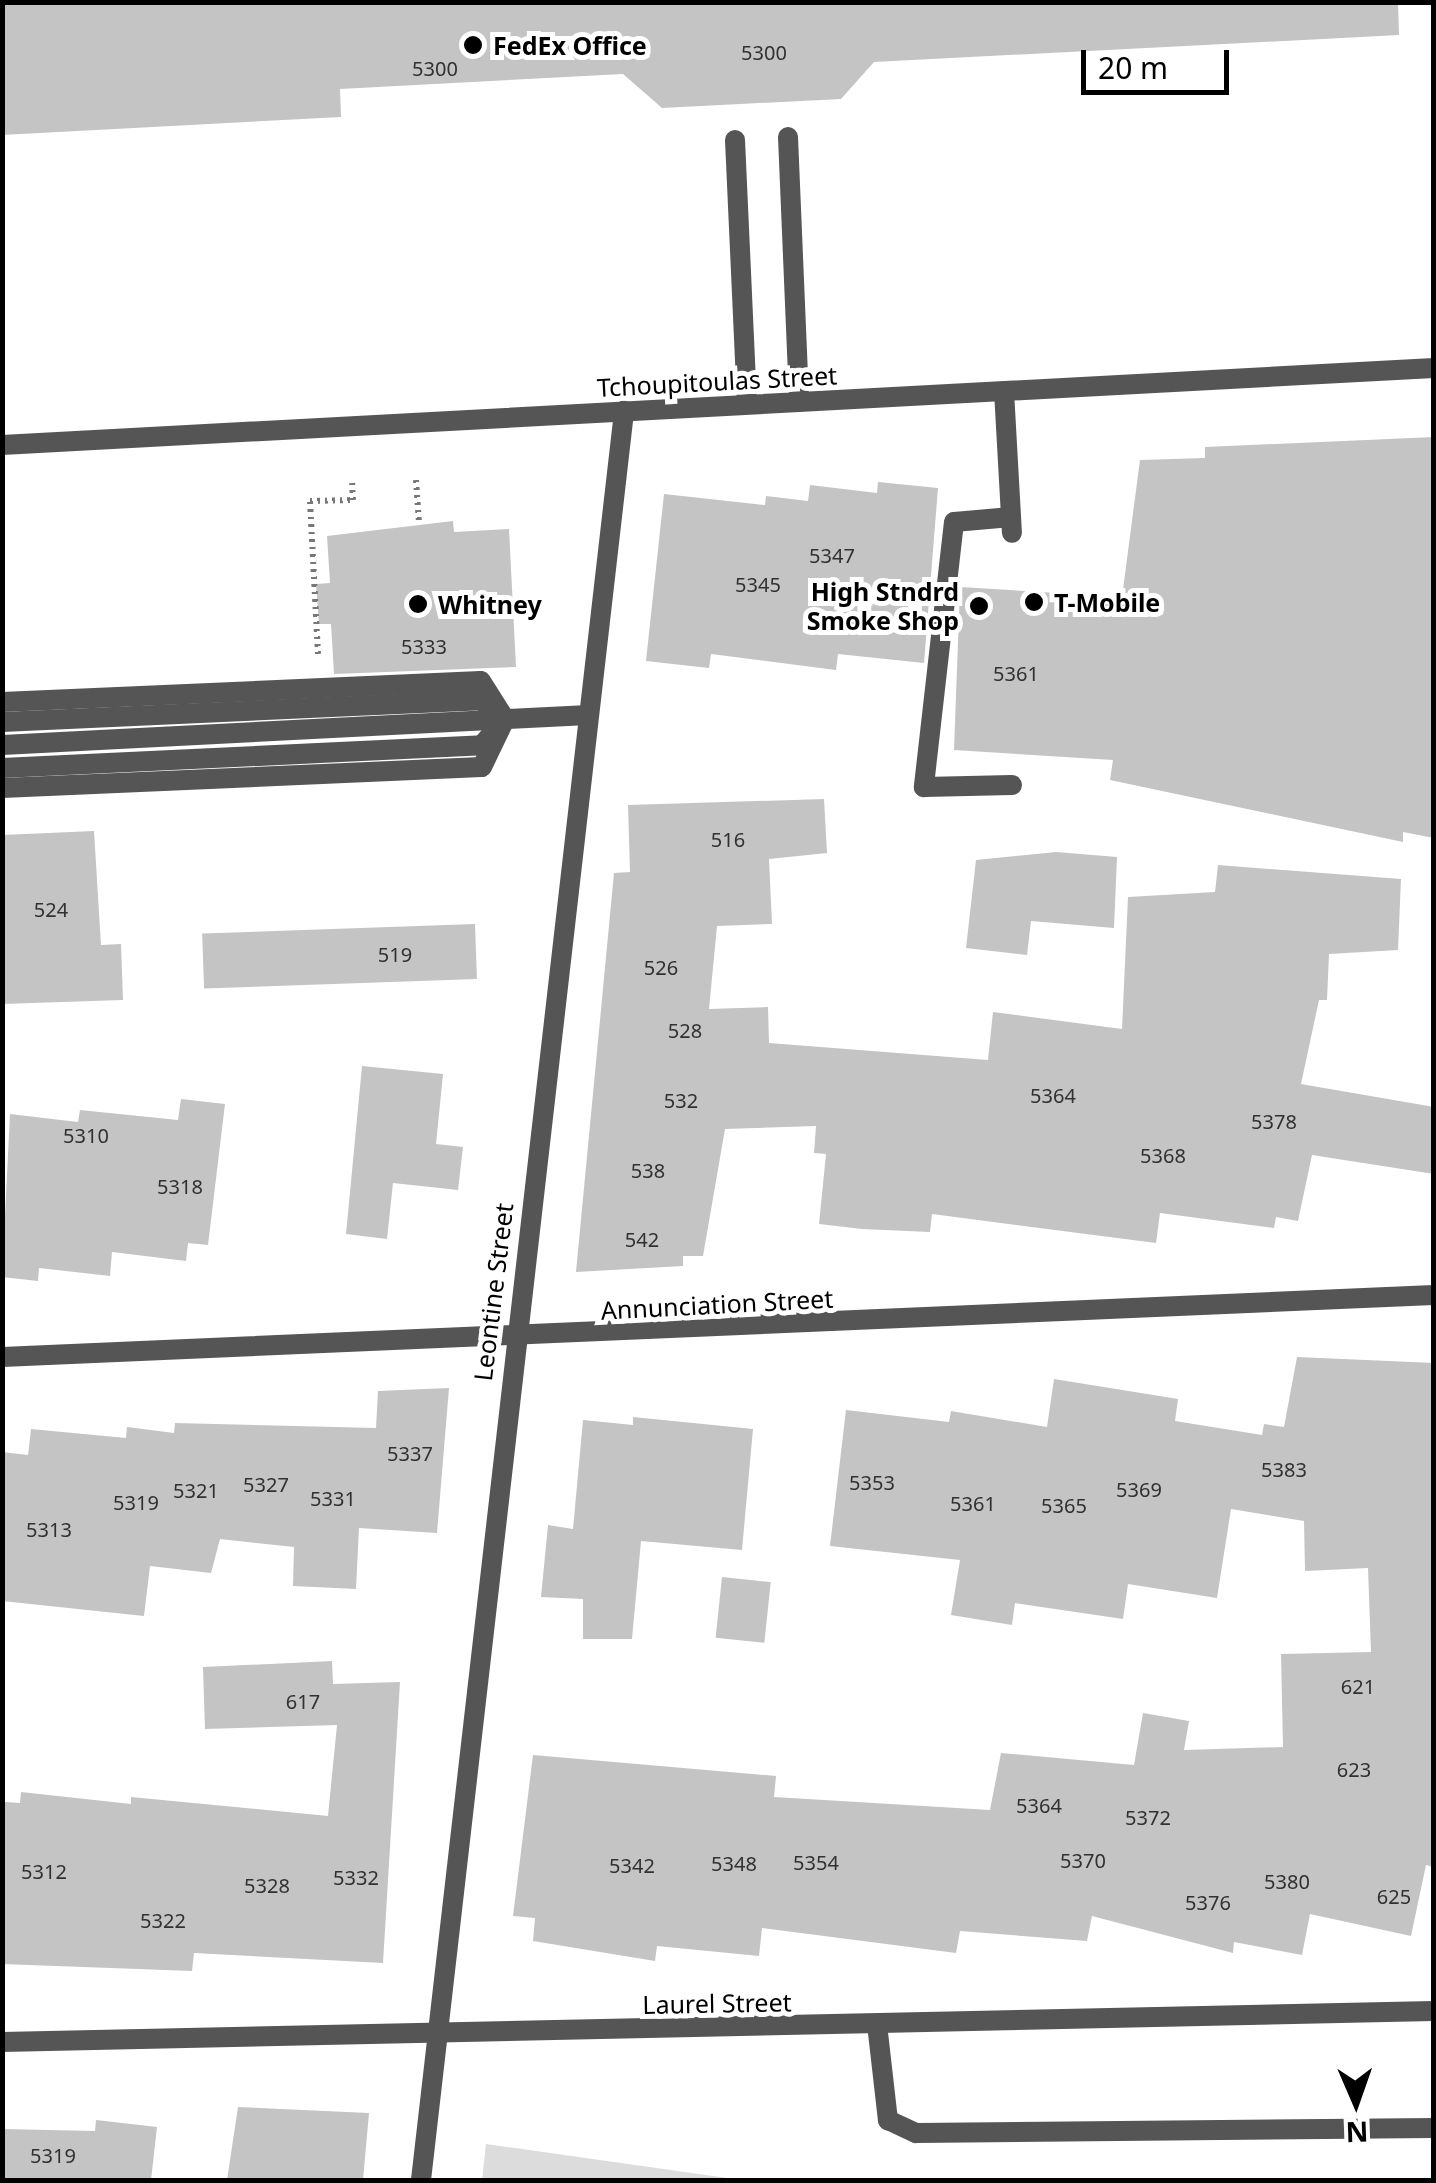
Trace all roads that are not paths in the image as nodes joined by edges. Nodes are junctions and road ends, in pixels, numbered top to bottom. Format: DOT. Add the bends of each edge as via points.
graph roads {
  1 [pos="788,137"];
  2 [pos="734,140"];
  3 [pos="1434,368"];
  4 [pos="1004,390"];
  5 [pos="799,402"];
  6 [pos="748,404"];
  7 [pos="624,411"];
  8 [pos="2,446"];
  9 [pos="2,702"];
  10 [pos="588,716"];
  11 [pos="505,719"];
  12 [pos="2,722"];
  13 [pos="2,745"];
  14 [pos="2,768"];
  15 [pos="1012,786"];
  16 [pos="2,788"];
  17 [pos="1434,1295"];
  18 [pos="512,1339"];
  19 [pos="2,1357"];
  20 [pos="1434,2011"];
  21 [pos="877,2024"];
  22 [pos="438,2035"];
  23 [pos="2,2042"];
  24 [pos="1434,2128"];
  25 [pos="421,2180"];
  1 -- 5 [label="street"];
  2 -- 6 [label="street"];
  3 -- 4 [label="street, Tchoupitoulas Street"];
  4 -- 5 [label="street, Tchoupitoulas Street"];
  4 -- 15 [label="street" via="1011,525 954,522 924,787"];
  5 -- 6 [label="street, Tchoupitoulas Street"];
  6 -- 7 [label="street, Tchoupitoulas Street"];
  7 -- 8 [label="street, Tchoupitoulas Street"];
  7 -- 10 [label="street, Leontine Street"];
  9 -- 11 [label="street" via="481,681"];
  10 -- 11 [label="street"];
  10 -- 18 [label="street, Leontine Street"];
  11 -- 12 [label="street" via="481,700"];
  11 -- 13 [label="street"];
  11 -- 14 [label="street" via="482,745"];
  11 -- 16 [label="street" via="482,767"];
  17 -- 18 [label="street, Annunciation Street"];
  18 -- 19 [label="street, Annunciation Street"];
  18 -- 22 [label="street, Leontine Street"];
  20 -- 21 [label="street, Laurel Street"];
  21 -- 22 [label="street, Laurel Street"];
  21 -- 24 [label="street" via="888,2120 916,2134"];
  22 -- 23 [label="street, Laurel Street"];
  22 -- 25 [label="street, Leontine Street"];
}
